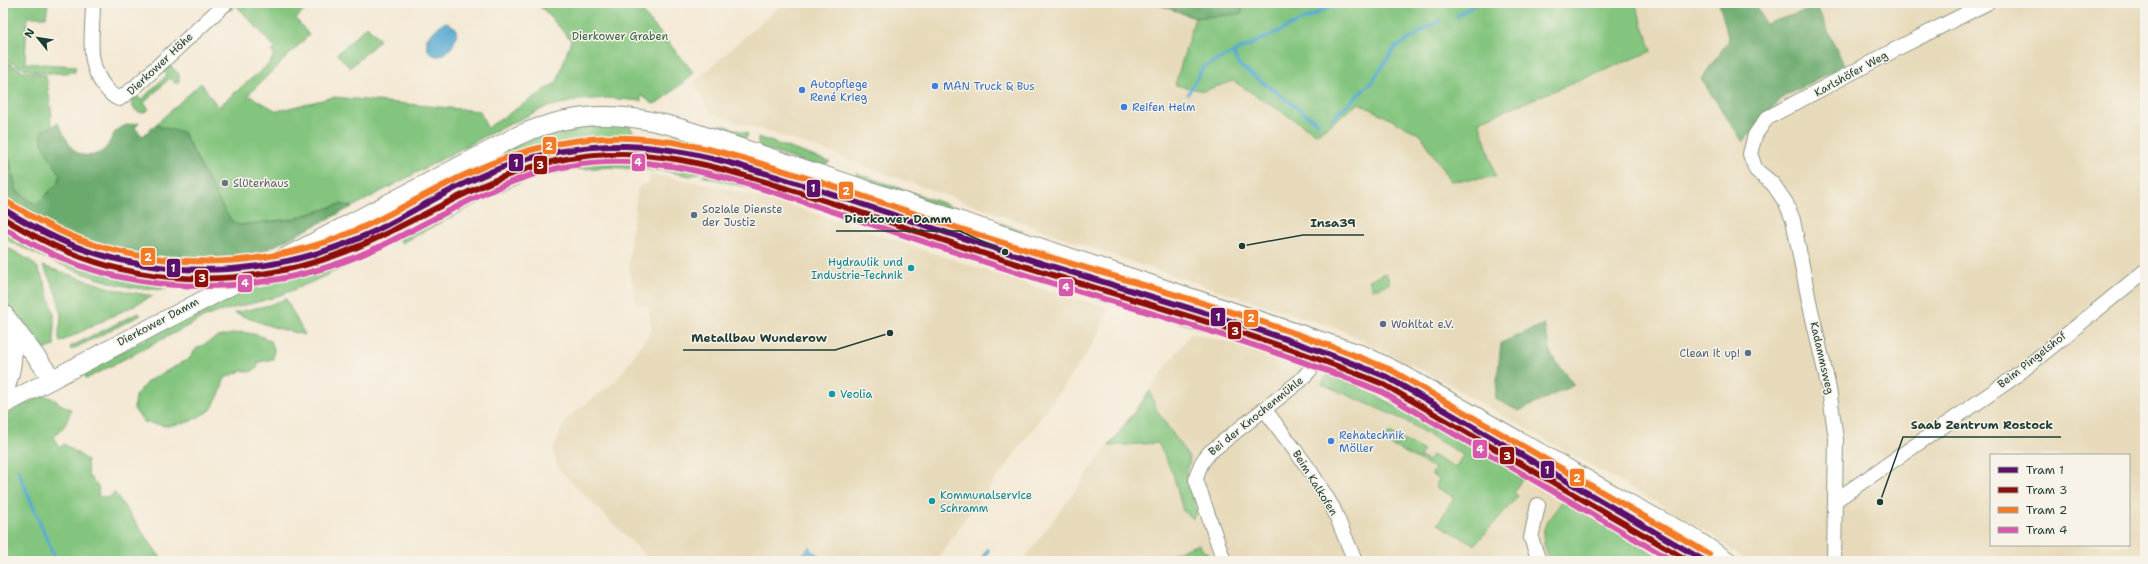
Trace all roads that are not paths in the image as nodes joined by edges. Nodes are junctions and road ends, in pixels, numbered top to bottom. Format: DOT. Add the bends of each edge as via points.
graph roads {
  1 [pos="93,3"];
  2 [pos="226,3"];
  3 [pos="1987,3"];
  4 [pos="1756,170"];
  5 [pos="2145,271"];
  6 [pos="4,314"];
  7 [pos="1325,341"];
  8 [pos="52,378"];
  9 [pos="3,395"];
  10 [pos="3,405"];
  11 [pos="1265,410"];
  12 [pos="1538,505"];
  13 [pos="1836,507"];
  14 [pos="1224,561"];
  15 [pos="1355,561"];
  16 [pos="1538,561"];
  17 [pos="1728,561"];
  18 [pos="1834,561"];
  1 -- 2 [label="street, Dierkower Höhe" via="94,71 111,94 119,99"];
  3 -- 4 [label="street, Karlshöfer Weg" via="1767,118 1755,135 1750,154"];
  4 -- 13 [label="street, Kadammsweg" via="1773,184 1786,203 1793,220 1832,406 1836,439"];
  5 -- 13 [label="street, Beim Pingelshof" via="2013,378 1979,400"];
  6 -- 8 [label="street"];
  6 -- 9 [label="street" via="14,349 10,377"];
  7 -- 8 [label="street, Dierkower Damm" via="693,132 653,120 612,115 562,119 518,136"];
  7 -- 11 [label="street, Bei der Knochenmühle" via="1311,370"];
  7 -- 17 [label="street, Dierkower Damm" via="1362,354 1398,372 1690,536"];
  8 -- 10 [label="street, Dierkower Damm"];
  11 -- 14 [label="street, Bei der Knochenmühle" via="1210,452 1198,470 1196,480"];
  11 -- 15 [label="street, Beim Kalkofen" via="1309,469 1333,508"];
  12 -- 16 [label="street" via="1531,538"];
  13 -- 18 [label="street, Kadammsweg"];
}
